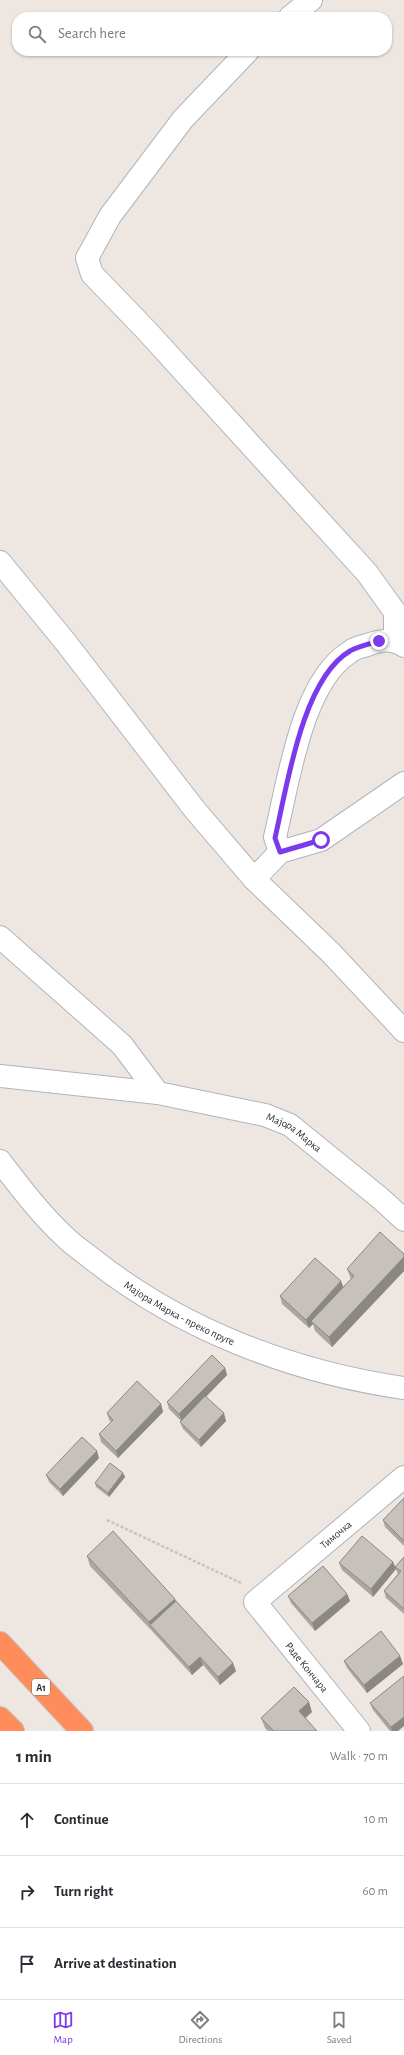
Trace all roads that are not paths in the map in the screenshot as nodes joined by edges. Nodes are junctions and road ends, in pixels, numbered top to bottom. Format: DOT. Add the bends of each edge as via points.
graph roads {
  1 [pos="311,0"];
  2 [pos="296,12"];
  3 [pos="243,56"];
  4 [pos="0,562"];
  5 [pos="400,644"];
  6 [pos="404,783"];
  7 [pos="280,852"];
  8 [pos="254,878"];
  9 [pos="0,937"];
  10 [pos="404,1031"];
  11 [pos="0,1076"];
  12 [pos="158,1093"];
  13 [pos="0,1161"];
  14 [pos="404,1220"];
  15 [pos="404,1388"];
  16 [pos="404,1477"];
  17 [pos="262,1597"];
  18 [pos="0,1643"];
  19 [pos="0,1718"];
  20 [pos="13,1731"];
  21 [pos="82,1731"];
  22 [pos="359,1731"];
  1 -- 2 [label="street"];
  3 -- 5 [label="street" via="183,119 110,216 87,258 92,274 367,573 396,612"];
  4 -- 8 [label="street" via="195,810"];
  5 -- 7 [label="street" via="379,641 350,651 328,671 304,719 275,838"];
  6 -- 7 [label="street" via="321,840"];
  7 -- 8 [label="street"];
  8 -- 10 [label="street" via="331,953"];
  9 -- 12 [label="street" via="122,1045"];
  11 -- 12 [label="street, Мајора Марка"];
  12 -- 14 [label="street, Мајора Марка" via="265,1115 290,1125"];
  13 -- 15 [label="street, Мајора Марка - преко пруге" via="65,1237 108,1272 158,1305 220,1336 285,1360 370,1383"];
  16 -- 17 [label="street, Тимочка"];
  17 -- 22 [label="street, Раде Кончара"];
  18 -- 21 [label="highway, A1"];
  19 -- 20 [label="highway"];
}
